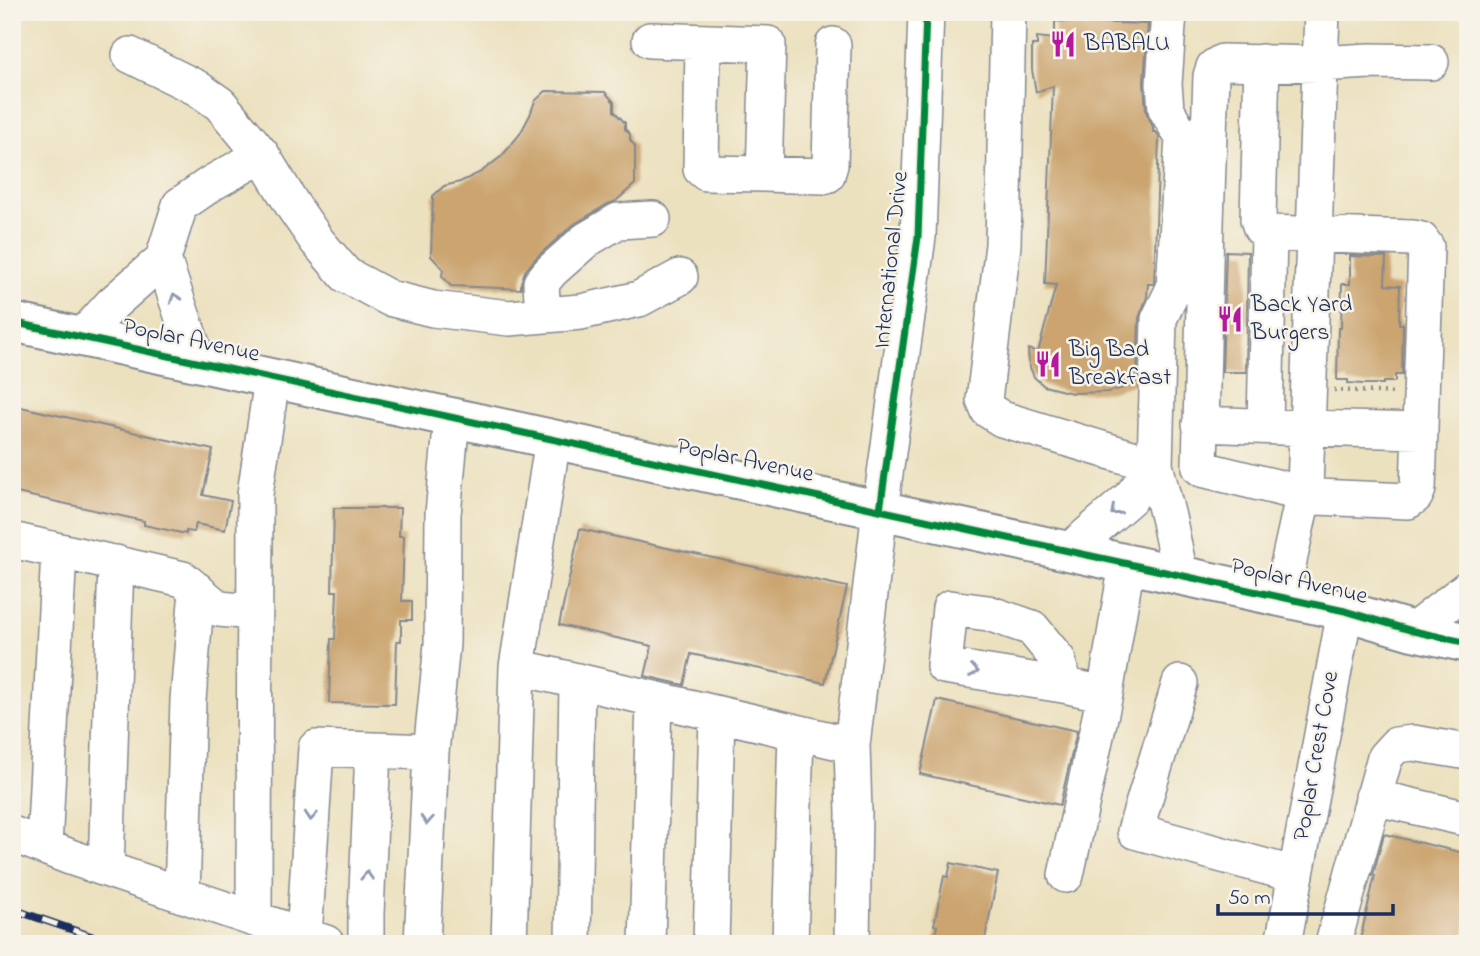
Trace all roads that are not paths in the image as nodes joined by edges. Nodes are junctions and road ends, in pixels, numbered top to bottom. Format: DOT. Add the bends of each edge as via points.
graph roads {
  1 [pos="926,12"];
  2 [pos="1008,12"];
  3 [pos="1169,12"];
  4 [pos="1322,12"];
  5 [pos="650,40"];
  6 [pos="704,42"];
  7 [pos="833,45"];
  8 [pos="130,55"];
  9 [pos="1262,62"];
  10 [pos="1431,62"];
  11 [pos="1320,64"];
  12 [pos="262,155"];
  13 [pos="764,174"];
  14 [pos="653,219"];
  15 [pos="1269,233"];
  16 [pos="1314,234"];
  17 [pos="163,260"];
  18 [pos="680,277"];
  19 [pos="543,315"];
  20 [pos="12,322"];
  21 [pos="82,337"];
  22 [pos="198,362"];
  23 [pos="272,379"];
  24 [pos="452,418"];
  25 [pos="1200,424"];
  26 [pos="1267,426"];
  27 [pos="1307,428"];
  28 [pos="1420,430"];
  29 [pos="553,439"];
  30 [pos="1155,465"];
  31 [pos="1265,485"];
  32 [pos="1304,494"];
  33 [pos="880,510"];
  34 [pos="12,540"];
  35 [pos="59,551"];
  36 [pos="1069,551"];
  37 [pos="116,563"];
  38 [pos="1127,564"];
  39 [pos="1180,575"];
  40 [pos="1468,588"];
  41 [pos="197,590"];
  42 [pos="1281,597"];
  43 [pos="1345,611"];
  44 [pos="254,612"];
  45 [pos="1413,631"];
  46 [pos="1468,643"];
  47 [pos="517,667"];
  48 [pos="1061,679"];
  49 [pos="577,682"];
  50 [pos="1180,683"];
  51 [pos="1105,694"];
  52 [pos="654,700"];
  53 [pos="717,714"];
  54 [pos="796,732"];
  55 [pos="852,745"];
  56 [pos="373,750"];
  57 [pos="431,752"];
  58 [pos="1468,752"];
  59 [pos="1373,797"];
  60 [pos="1468,819"];
  61 [pos="12,834"];
  62 [pos="44,847"];
  63 [pos="106,869"];
  64 [pos="1066,875"];
  65 [pos="1296,875"];
  66 [pos="182,895"];
  67 [pos="254,918"];
  68 [pos="316,940"];
  69 [pos="366,944"];
  70 [pos="422,944"];
  71 [pos="509,944"];
  72 [pos="573,944"];
  73 [pos="647,944"];
  74 [pos="711,944"];
  75 [pos="790,944"];
  76 [pos="852,944"];
  77 [pos="1283,944"];
  78 [pos="1333,944"];
  1 -- 33 [label="street, International Drive" via="918,237"];
  2 -- 30 [label="street" via="1003,245 984,400 988,410 1002,419"];
  3 -- 30 [label="street" via="1166,109 1183,138 1174,288 1159,319"];
  4 -- 11 [label="street"];
  5 -- 6 [label="street"];
  6 -- 13 [label="street" via="701,169 706,173"];
  6 -- 13 [label="street" via="768,44"];
  7 -- 13 [label="street" via="827,175"];
  8 -- 12 [label="street" via="220,104"];
  9 -- 11 [label="street"];
  9 -- 15 [label="street" via="1258,219"];
  9 -- 25 [label="street" via="1222,62 1211,76"];
  10 -- 11 [label="street"];
  11 -- 16 [label="street"];
  12 -- 17 [label="street" via="180,205"];
  12 -- 19 [label="street" via="317,241 346,275 389,298 433,309 509,317"];
  14 -- 19 [label="street" via="618,220 586,240 541,283"];
  15 -- 16 [label="street"];
  15 -- 26 [label="street"];
  16 -- 27 [label="street"];
  16 -- 28 [label="street" via="1413,238 1426,247"];
  17 -- 21 [label="street"];
  22 -- 17 [label="street, one-way"];
  18 -- 19 [label="street" via="639,299"];
  20 -- 21 [label="main road, Poplar Avenue"];
  21 -- 22 [label="main road, Poplar Avenue"];
  22 -- 23 [label="main road, Poplar Avenue"];
  23 -- 24 [label="main road, Poplar Avenue"];
  23 -- 44 [label="street" via="255,494"];
  24 -- 29 [label="main road, Poplar Avenue"];
  24 -- 57 [label="street" via="443,514 442,644"];
  25 -- 26 [label="street"];
  25 -- 31 [label="street" via="1202,470"];
  26 -- 27 [label="street"];
  26 -- 31 [label="street"];
  27 -- 28 [label="street"];
  27 -- 32 [label="street"];
  28 -- 32 [label="street" via="1419,489 1408,501"];
  29 -- 33 [label="main road, Poplar Avenue"];
  29 -- 47 [label="street"];
  30 -- 36 [label="street, one-way" via="1131,497"];
  30 -- 39 [label="street"];
  31 -- 32 [label="street"];
  32 -- 42 [label="street"];
  33 -- 36 [label="main road, Poplar Avenue"];
  33 -- 55 [label="street, International Drive"];
  34 -- 35 [label="street"];
  35 -- 37 [label="street"];
  35 -- 62 [label="street"];
  36 -- 38 [label="main road, Poplar Avenue"];
  37 -- 41 [label="street" via="183,579"];
  37 -- 63 [label="street"];
  38 -- 39 [label="main road, Poplar Avenue"];
  38 -- 51 [label="street"];
  39 -- 42 [label="main road, Poplar Avenue"];
  40 -- 45 [label="street"];
  41 -- 44 [label="street" via="219,609"];
  41 -- 66 [label="street" via="188,700"];
  42 -- 43 [label="main road, Poplar Avenue"];
  43 -- 45 [label="main road, Poplar Avenue"];
  43 -- 65 [label="street, Poplar Crest Cove"];
  44 -- 67 [label="street"];
  45 -- 46 [label="main road, Poplar Avenue"];
  47 -- 49 [label="street"];
  47 -- 71 [label="street"];
  48 -- 48 [label="street, one-way" via="1058,660 1032,628 988,613 950,608 944,666"];
  48 -- 51 [label="street"];
  49 -- 52 [label="street"];
  49 -- 72 [label="street"];
  50 -- 65 [label="street" via="1135,831"];
  51 -- 64 [label="street"];
  52 -- 53 [label="street"];
  52 -- 73 [label="street"];
  53 -- 54 [label="street"];
  53 -- 74 [label="street"];
  54 -- 55 [label="street"];
  54 -- 75 [label="street"];
  55 -- 76 [label="street, International Drive"];
  56 -- 57 [label="street"];
  56 -- 68 [label="street, one-way" via="316,748"];
  69 -- 56 [label="street, one-way"];
  57 -- 70 [label="street, one-way"];
  58 -- 59 [label="street" via="1413,743 1396,745 1385,757"];
  59 -- 60 [label="street"];
  59 -- 78 [label="street"];
  61 -- 62 [label="street"];
  62 -- 63 [label="street"];
  63 -- 66 [label="street"];
  65 -- 77 [label="street, Poplar Crest Cove"];
  66 -- 67 [label="street"];
  67 -- 68 [label="street"];
}
